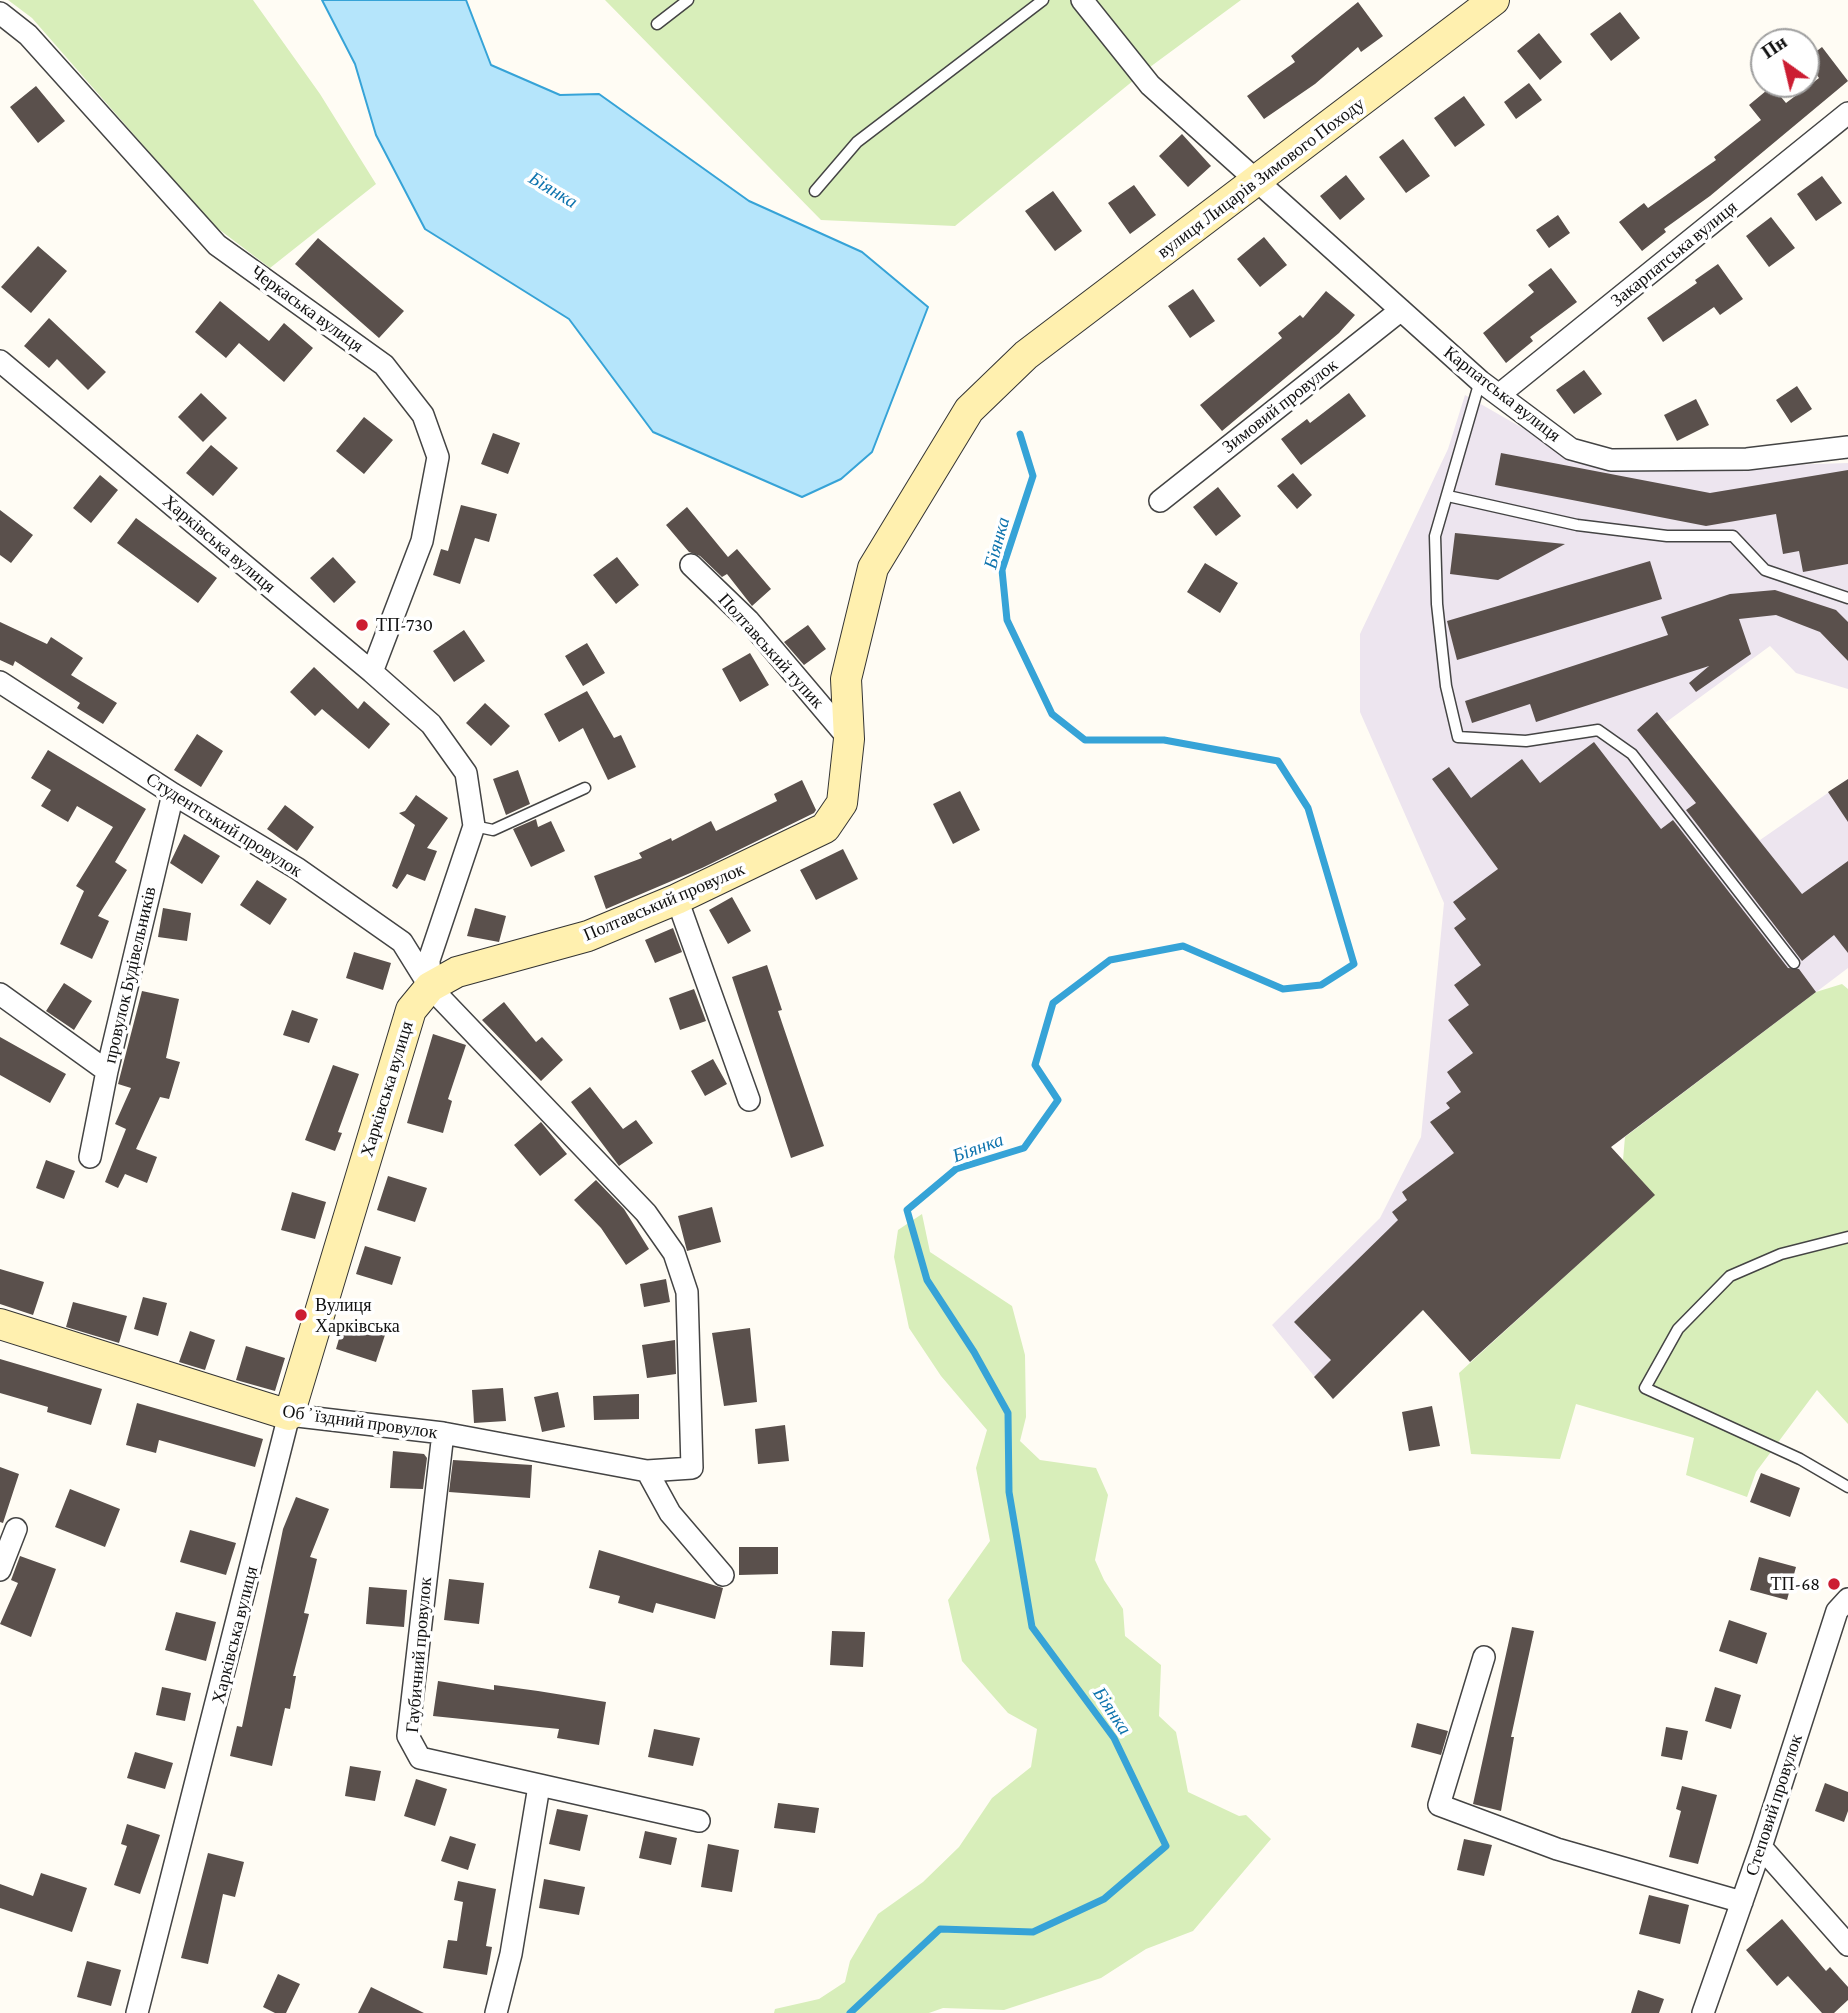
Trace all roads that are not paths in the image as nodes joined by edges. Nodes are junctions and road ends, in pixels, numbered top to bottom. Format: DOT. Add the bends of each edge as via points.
graph roads {
  1 [pos="688,0"];
  2 [pos="1043,0"];
  3 [pos="1082,0"];
  4 [pos="1494,0"];
  5 [pos="0,13"];
  6 [pos="657,24"];
  7 [pos="1848,113"];
  8 [pos="1257,181"];
  9 [pos="815,191"];
  10 [pos="1401,310"];
  11 [pos="0,361"];
  12 [pos="1480,381"];
  13 [pos="1500,394"];
  14 [pos="1848,447"];
  15 [pos="1448,496"];
  16 [pos="1160,501"];
  17 [pos="691,565"];
  18 [pos="1848,598"];
  19 [pos="372,672"];
  20 [pos="0,682"];
  21 [pos="849,739"];
  22 [pos="585,788"];
  23 [pos="173,794"];
  24 [pos="842,803"];
  25 [pos="474,827"];
  26 [pos="677,899"];
  27 [pos="1794,963"];
  28 [pos="430,987"];
  29 [pos="0,994"];
  30 [pos="107,1071"];
  31 [pos="749,1100"];
  32 [pos="90,1157"];
  33 [pos="1848,1237"];
  34 [pos="0,1324"];
  35 [pos="289,1415"];
  36 [pos="443,1433"];
  37 [pos="647,1471"];
  38 [pos="1848,1487"];
  39 [pos="16,1529"];
  40 [pos="0,1570"];
  41 [pos="723,1575"];
  42 [pos="1848,1599"];
  43 [pos="1484,1657"];
  44 [pos="539,1786"];
  45 [pos="699,1821"];
  46 [pos="1761,1847"];
  47 [pos="1742,1902"];
  48 [pos="1848,1945"];
  49 [pos="137,2013"];
  50 [pos="496,2013"];
  51 [pos="1703,2013"];
  1 -- 6 [label="lane"];
  2 -- 9 [label="lane" via="857,142"];
  3 -- 8 [label="street, Карпатська вулиця" via="1150,85"];
  4 -- 8 [label="street, вулиця Лицарів Зимового Походу"];
  5 -- 19 [label="street, Черкаська вулиця" via="28,35 217,245 384,365 423,415 438,457 422,541"];
  7 -- 13 [label="street, Закарпатська вулиця"];
  8 -- 10 [label="street, Карпатська вулиця"];
  8 -- 21 [label="street, вулиця Лицарів Зимового Походу" via="1026,355 969,410 873,568 846,679"];
  10 -- 12 [label="street, Карпатська вулиця"];
  10 -- 16 [label="street, Зимовий провулок"];
  11 -- 19 [label="street, Харківська вулиця"];
  12 -- 13 [label="street, Карпатська вулиця"];
  12 -- 15 [label="lane"];
  13 -- 14 [label="street, Карпатська вулиця" via="1571,449 1611,460 1747,459"];
  15 -- 18 [label="lane" via="1577,525 1667,536 1732,536 1766,570"];
  15 -- 27 [label="lane" via="1435,536 1437,604 1446,685 1458,737 1525,741 1598,730 1632,754"];
  17 -- 21 [label="street, Полтавський тупик" via="749,621"];
  19 -- 25 [label="street, Харківська вулиця" via="431,724 466,774"];
  20 -- 23 [label="street, Студентський провулок"];
  21 -- 24 [label="street, вулиця Лицарів Зимового Походу"];
  22 -- 25 [label="lane" via="493,830"];
  23 -- 28 [label="street, Студентський провулок" via="298,869 402,942"];
  23 -- 30 [label="street, провулок Будівельників"];
  24 -- 26 [label="street, Полтавський провулок" via="825,828"];
  25 -- 28 [label="street, Харківська вулиця" via="429,960"];
  26 -- 28 [label="street, Полтавський провулок" via="589,936 457,972"];
  26 -- 31 [label="street"];
  28 -- 35 [label="street, Харківська вулиця" via="411,1010"];
  28 -- 37 [label="street, Обʼїздний провулок" via="646,1213 674,1253 687,1292 692,1468"];
  29 -- 30 [label="street"];
  30 -- 32 [label="street, провулок Будівельників"];
  33 -- 38 [label="lane" via="1781,1254 1730,1276 1678,1329 1645,1388 1800,1459"];
  34 -- 35 [label="street, Обʼїздний провулок"];
  35 -- 36 [label="street, Обʼїздний провулок"];
  35 -- 49 [label="street, Харківська вулиця"];
  36 -- 37 [label="street, Обʼїздний провулок"];
  36 -- 44 [label="street, Гаубичний провулок" via="408,1736 420,1758"];
  37 -- 41 [label="street" via="670,1513"];
  39 -- 40 [label="street"];
  42 -- 46 [label="street, Степовий провулок" via="1837,1611"];
  43 -- 47 [label="street" via="1439,1805 1558,1849"];
  44 -- 45 [label="street, Гаубичний провулок"];
  44 -- 50 [label="street" via="511,1954"];
  46 -- 47 [label="street, Степовий провулок"];
  46 -- 48 [label="street"];
  47 -- 51 [label="street, Степовий провулок"];
}
